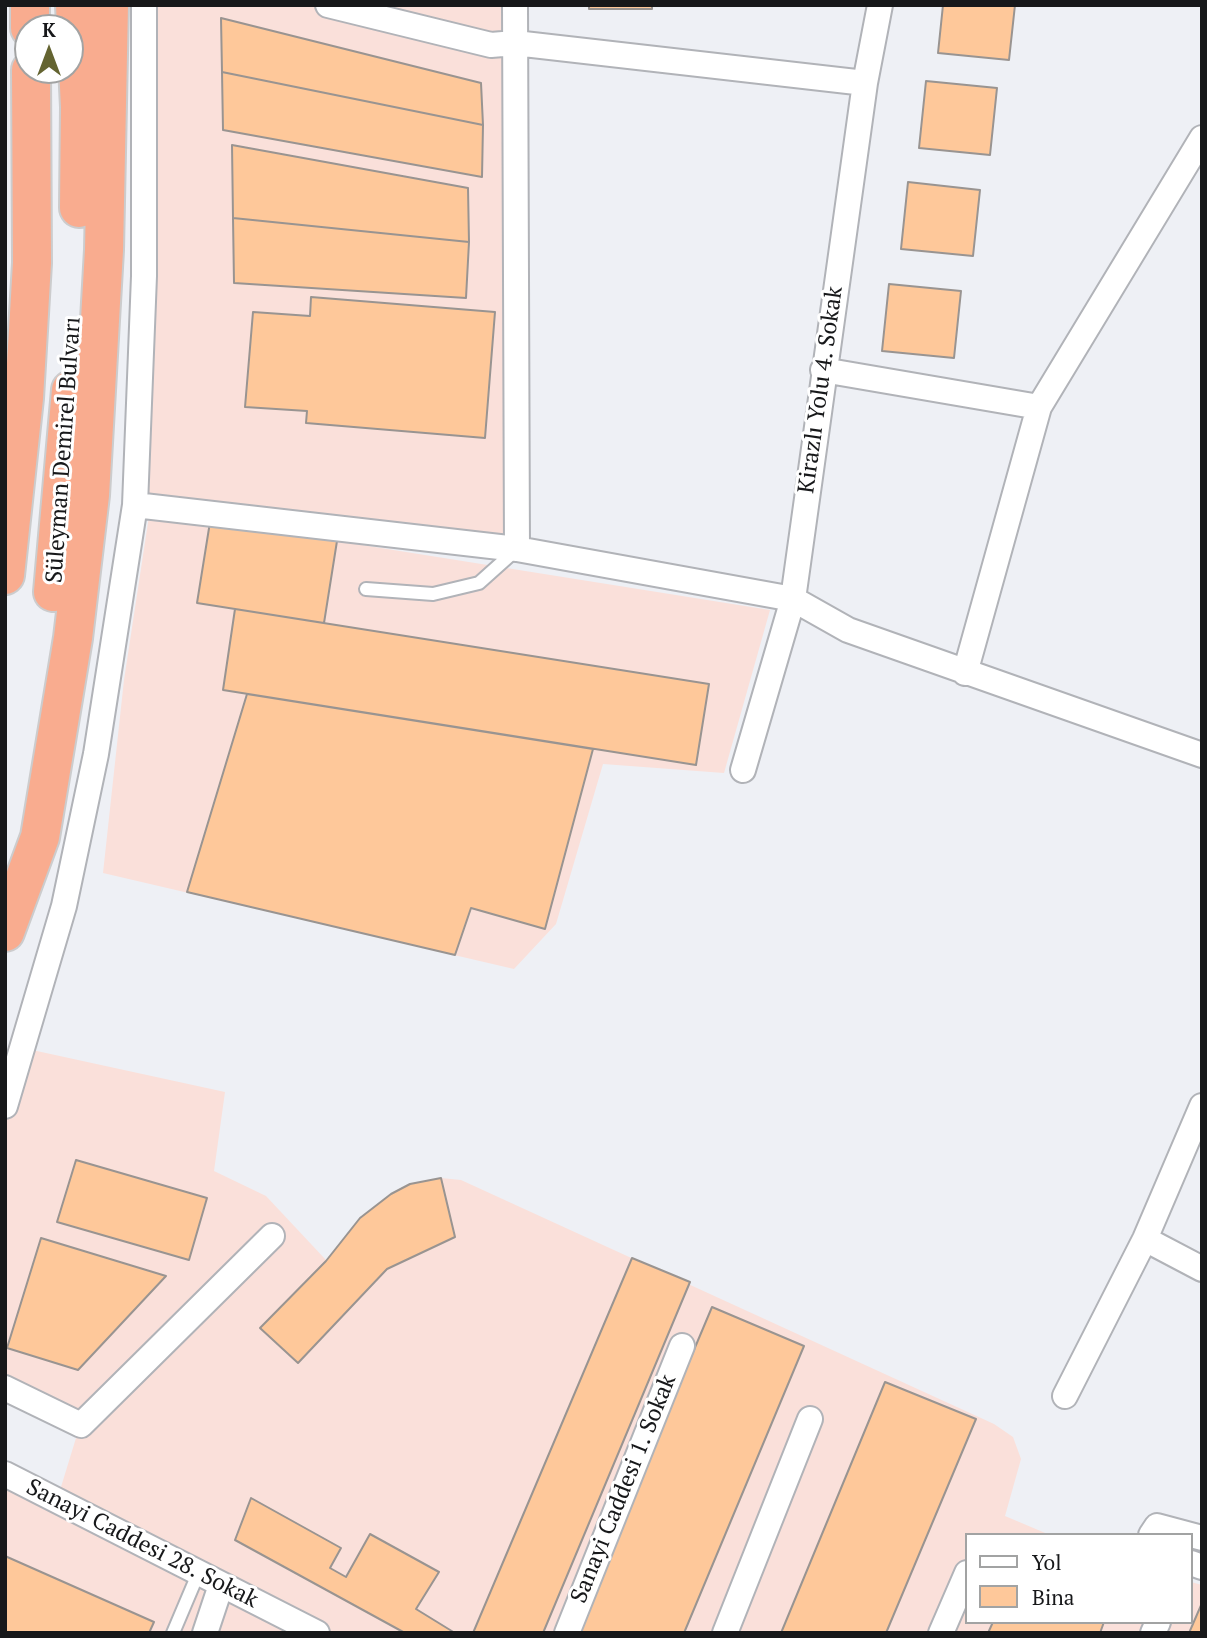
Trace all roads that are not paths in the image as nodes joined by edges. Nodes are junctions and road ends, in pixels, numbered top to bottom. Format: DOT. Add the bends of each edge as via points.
graph roads {
  1 [pos="75,5"];
  2 [pos="109,5"];
  3 [pos="144,5"];
  4 [pos="328,5"];
  5 [pos="515,5"];
  6 [pos="880,5"];
  7 [pos="515,43"];
  8 [pos="5,62"];
  9 [pos="865,83"];
  10 [pos="31,84"];
  11 [pos="1202,138"];
  12 [pos="5,362"];
  13 [pos="823,370"];
  14 [pos="1039,407"];
  15 [pos="135,505"];
  16 [pos="517,549"];
  17 [pos="5,575"];
  18 [pos="366,589"];
  19 [pos="793,599"];
  20 [pos="965,673"];
  21 [pos="1202,755"];
  22 [pos="743,770"];
  23 [pos="5,891"];
  24 [pos="5,932"];
  25 [pos="5,1106"];
  26 [pos="1202,1106"];
  27 [pos="272,1236"];
  28 [pos="1145,1239"];
  29 [pos="1202,1269"];
  30 [pos="682,1346"];
  31 [pos="5,1388"];
  32 [pos="1065,1395"];
  33 [pos="810,1419"];
  34 [pos="5,1474"];
  35 [pos="1152,1533"];
  36 [pos="1183,1533"];
  37 [pos="198,1574"];
  38 [pos="965,1578"];
  39 [pos="220,1585"];
  40 [pos="173,1633"];
  41 [pos="205,1633"];
  42 [pos="317,1633"];
  43 [pos="567,1633"];
  44 [pos="725,1633"];
  45 [pos="941,1633"];
  1 -- 23 [label="highway, Süleyman Demirel Bulvarı" via="80,107 78,246 69,413 52,607 22,820"];
  2 -- 24 [label="highway" via="104,250 90,495 73,638 40,837"];
  3 -- 15 [label="street" via="144,276"];
  4 -- 7 [label="street" via="491,45"];
  5 -- 7 [label="street"];
  6 -- 9 [label="street, Kirazlı Yolu 4. Sokak"];
  7 -- 9 [label="street"];
  7 -- 16 [label="street"];
  8 -- 12 [label="highway" via="9,271"];
  9 -- 13 [label="street, Kirazlı Yolu 4. Sokak"];
  10 -- 17 [label="highway, Süleyman Demirel Bulvarı" via="32,263 24,398"];
  11 -- 14 [label="street"];
  13 -- 14 [label="street"];
  13 -- 19 [label="street, Kirazlı Yolu 4. Sokak"];
  14 -- 20 [label="street"];
  15 -- 16 [label="street"];
  15 -- 25 [label="street" via="96,754 67,893"];
  16 -- 18 [label="lane" via="479,583 432,594"];
  16 -- 19 [label="street"];
  19 -- 20 [label="street" via="848,630"];
  19 -- 22 [label="street, Kirazlı Yolu 4. Sokak"];
  20 -- 21 [label="street"];
  26 -- 28 [label="street"];
  27 -- 31 [label="street" via="80,1424"];
  28 -- 29 [label="street"];
  28 -- 32 [label="street"];
  30 -- 43 [label="street, Sanayi Caddesi 1. Sokak"];
  33 -- 44 [label="street"];
  34 -- 37 [label="street, Sanayi Caddesi 28. Sokak"];
  35 -- 36 [label="street" via="1157,1526"];
  37 -- 39 [label="street, Sanayi Caddesi 28. Sokak"];
  37 -- 40 [label="lane"];
  38 -- 45 [label="street"];
  39 -- 41 [label="street"];
  39 -- 42 [label="street, Sanayi Caddesi 28. Sokak"];
}
